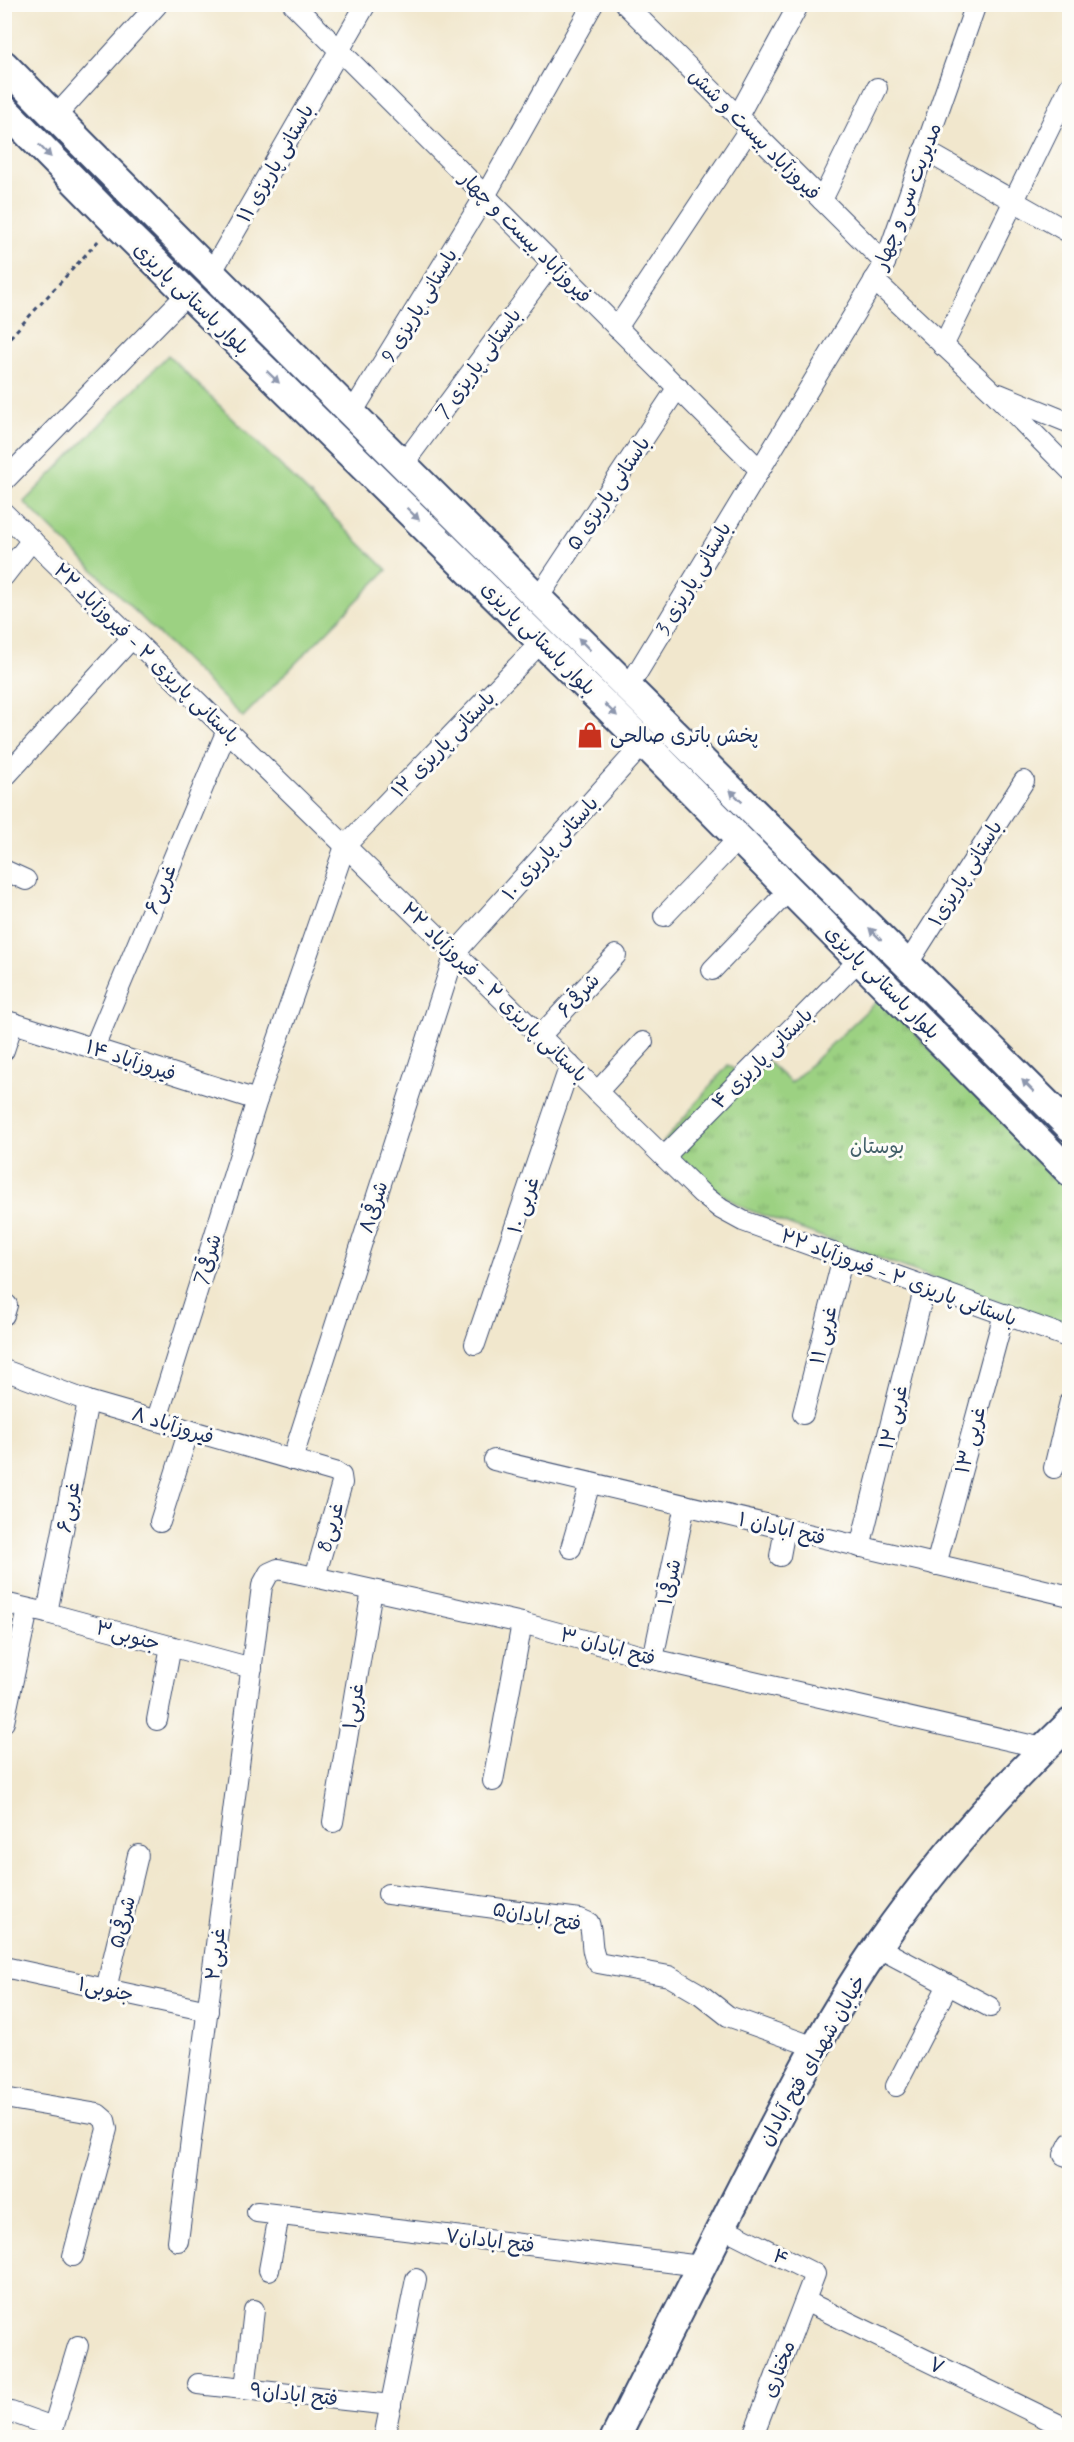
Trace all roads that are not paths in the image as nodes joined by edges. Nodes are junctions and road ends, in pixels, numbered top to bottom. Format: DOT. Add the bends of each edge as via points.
graph roads {
  1 [pos="293,4"];
  2 [pos="366,4"];
  3 [pos="593,4"];
  4 [pos="625,4"];
  5 [pos="799,4"];
  6 [pos="976,4"];
  7 [pos="157,5"];
  8 [pos="339,51"];
  9 [pos="4,65"];
  10 [pos="1070,86"];
  11 [pos="877,88"];
  12 [pos="4,109"];
  13 [pos="55,117"];
  14 [pos="744,122"];
  15 [pos="924,150"];
  16 [pos="485,196"];
  17 [pos="822,200"];
  18 [pos="1015,201"];
  19 [pos="1070,233"];
  20 [pos="552,263"];
  21 [pos="885,263"];
  22 [pos="210,275"];
  23 [pos="874,280"];
  24 [pos="188,294"];
  25 [pos="617,328"];
  26 [pos="943,346"];
  27 [pos="678,387"];
  28 [pos="991,390"];
  29 [pos="352,413"];
  30 [pos="1070,423"];
  31 [pos="404,463"];
  32 [pos="759,469"];
  33 [pos="1070,470"];
  34 [pos="4,481"];
  35 [pos="4,513"];
  36 [pos="32,540"];
  37 [pos="4,576"];
  38 [pos="538,598"];
  39 [pos="132,638"];
  40 [pos="541,642"];
  41 [pos="628,688"];
  42 [pos="227,730"];
  43 [pos="644,743"];
  44 [pos="4,778"];
  45 [pos="1024,781"];
  46 [pos="740,838"];
  47 [pos="345,846"];
  48 [pos="4,870"];
  49 [pos="26,880"];
  50 [pos="790,889"];
  51 [pos="664,916"];
  52 [pos="455,953"];
  53 [pos="616,955"];
  54 [pos="860,959"];
  55 [pos="907,965"];
  56 [pos="712,970"];
  57 [pos="9,1021"];
  58 [pos="540,1036"];
  59 [pos="643,1042"];
  60 [pos="94,1048"];
  61 [pos="4,1050"];
  62 [pos="570,1065"];
  63 [pos="597,1092"];
  64 [pos="257,1100"];
  65 [pos="1070,1127"];
  66 [pos="664,1157"];
  67 [pos="1070,1172"];
  68 [pos="843,1257"];
  69 [pos="925,1286"];
  70 [pos="1004,1314"];
  71 [pos="1070,1338"];
  72 [pos="475,1344"];
  73 [pos="4,1370"];
  74 [pos="88,1401"];
  75 [pos="1070,1401"];
  76 [pos="803,1414"];
  77 [pos="157,1419"];
  78 [pos="189,1430"];
  79 [pos="292,1460"];
  80 [pos="494,1460"];
  81 [pos="1054,1468"];
  82 [pos="341,1476"];
  83 [pos="590,1483"];
  84 [pos="685,1505"];
  85 [pos="160,1522"];
  86 [pos="785,1529"];
  87 [pos="860,1547"];
  88 [pos="571,1548"];
  89 [pos="780,1556"];
  90 [pos="936,1565"];
  91 [pos="315,1577"];
  92 [pos="372,1590"];
  93 [pos="1070,1596"];
  94 [pos="4,1603"];
  95 [pos="27,1610"];
  96 [pos="47,1613"];
  97 [pos="522,1623"];
  98 [pos="171,1646"];
  99 [pos="653,1659"];
  100 [pos="252,1668"];
  101 [pos="157,1720"];
  102 [pos="4,1722"];
  103 [pos="1070,1723"];
  104 [pos="1043,1748"];
  105 [pos="493,1781"];
  106 [pos="333,1822"];
  107 [pos="138,1856"];
  108 [pos="388,1894"];
  109 [pos="877,1947"];
  110 [pos="5,1967"];
  111 [pos="948,1985"];
  112 [pos="106,1989"];
  113 [pos="990,2007"];
  114 [pos="208,2011"];
  115 [pos="816,2048"];
  116 [pos="896,2086"];
  117 [pos="4,2098"];
  118 [pos="1070,2143"];
  119 [pos="1070,2157"];
  120 [pos="257,2212"];
  121 [pos="279,2215"];
  122 [pos="722,2227"];
  123 [pos="178,2241"];
  124 [pos="73,2256"];
  125 [pos="701,2266"];
  126 [pos="269,2270"];
  127 [pos="416,2279"];
  128 [pos="805,2301"];
  129 [pos="254,2310"];
  130 [pos="78,2346"];
  131 [pos="198,2384"];
  132 [pos="245,2389"];
  133 [pos="391,2405"];
  134 [pos="4,2412"];
  135 [pos="1070,2430"];
  136 [pos="384,2438"];
  137 [pos="615,2438"];
  138 [pos="752,2438"];
  1 -- 8 [label="street, فیروزآباد بیست و چهار"];
  2 -- 8 [label="street, باستانی پاریزی ۱۱"];
  3 -- 16 [label="street, باستانی پاریزی 9"];
  4 -- 14 [label="street, فیروزآباد بیست و شش"];
  5 -- 14 [label="street"];
  6 -- 15 [label="street, مدیریت سی و چهار"];
  7 -- 13 [label="street"];
  8 -- 16 [label="street, فیروزآباد بیست و چهار"];
  8 -- 22 [label="street, باستانی پاریزی ۱۱"];
  9 -- 13 [label="main road, بلوار باستانی پاریزی"];
  10 -- 18 [label="street"];
  11 -- 17 [label="street"];
  12 -- 24 [label="main road, بلوار باستانی پاریزی, one-way"];
  13 -- 22 [label="main road, بلوار باستانی پاریزی"];
  14 -- 17 [label="street, فیروزآباد بیست و شش"];
  14 -- 25 [label="street"];
  15 -- 18 [label="street"];
  15 -- 21 [label="street, مدیریت سی و چهار"];
  16 -- 20 [label="street, فیروزآباد بیست و چهار"];
  16 -- 29 [label="street, باستانی پاریزی 9"];
  17 -- 21 [label="street, فیروزآباد بیست و شش"];
  18 -- 19 [label="street"];
  18 -- 26 [label="street"];
  20 -- 25 [label="street, فیروزآباد بیست و چهار"];
  20 -- 31 [label="street, باستانی پاریزی 7"];
  21 -- 23 [label="street, مدیریت سی و چهار"];
  22 -- 29 [label="main road, بلوار باستانی پاریزی"];
  23 -- 26 [label="street"];
  23 -- 32 [label="street, مدیریت سی و چهار"];
  24 -- 34 [label="street"];
  24 -- 40 [label="main road, بلوار باستانی پاریزی, one-way"];
  25 -- 27 [label="street, فیروزآباد بیست و چهار"];
  26 -- 28 [label="street"];
  27 -- 32 [label="street, فیروزآباد بیست و چهار"];
  27 -- 38 [label="street, باستانی پاریزی ۵"];
  28 -- 30 [label="street"];
  28 -- 33 [label="street"];
  29 -- 31 [label="main road, بلوار باستانی پاریزی"];
  31 -- 38 [label="main road, بلوار باستانی پاریزی"];
  32 -- 41 [label="street, باستانی پاریزی 3"];
  35 -- 36 [label="street, باستانی پاریزی ۲ - فیروزآباد ۲۲"];
  36 -- 37 [label="street"];
  36 -- 39 [label="street, باستانی پاریزی ۲ - فیروزآباد ۲۲"];
  41 -- 38 [label="main road, بلوار باستانی پاریزی, one-way"];
  39 -- 42 [label="street, باستانی پاریزی ۲ - فیروزآباد ۲۲"];
  39 -- 44 [label="street"];
  40 -- 43 [label="main road, بلوار باستانی پاریزی, one-way"];
  40 -- 47 [label="street, باستانی پاریزی ۱۲"];
  55 -- 41 [label="main road, بلوار باستانی پاریزی, one-way"];
  42 -- 47 [label="street, باستانی پاریزی ۲ - فیروزآباد ۲۲"];
  42 -- 60 [label="street, غربی۶"];
  43 -- 46 [label="main road, بلوار باستانی پاریزی"];
  43 -- 52 [label="street, باستانی پاریزی ۱۰"];
  45 -- 55 [label="street, باستانی پاریزی۱"];
  46 -- 50 [label="main road, بلوار باستانی پاریزی"];
  46 -- 51 [label="street"];
  47 -- 52 [label="street, باستانی پاریزی ۲ - فیروزآباد ۲۲"];
  47 -- 64 [label="street, شرقی7"];
  48 -- 49 [label="street"];
  50 -- 54 [label="main road, بلوار باستانی پاریزی"];
  50 -- 56 [label="street"];
  52 -- 58 [label="street, باستانی پاریزی ۲ - فیروزآباد ۲۲"];
  52 -- 79 [label="street, شرقی۸"];
  53 -- 58 [label="street, شرقی۶"];
  54 -- 66 [label="street, باستانی پاریزی ۴"];
  54 -- 67 [label="main road, بلوار باستانی پاریزی"];
  65 -- 55 [label="main road, بلوار باستانی پاریزی, one-way"];
  57 -- 60 [label="street, فیروزآباد ۱۴"];
  57 -- 61 [label="street"];
  58 -- 62 [label="street, باستانی پاریزی ۲ - فیروزآباد ۲۲"];
  59 -- 63 [label="street"];
  60 -- 64 [label="street, فیروزآباد ۱۴"];
  62 -- 63 [label="street, باستانی پاریزی ۲ - فیروزآباد ۲۲"];
  62 -- 72 [label="street, غربی ۱۰"];
  63 -- 66 [label="street, باستانی پاریزی ۲ - فیروزآباد ۲۲"];
  64 -- 77 [label="street, شرقی7"];
  66 -- 68 [label="street, باستانی پاریزی ۲ - فیروزآباد ۲۲" via="721,1209 743,1221"];
  68 -- 69 [label="street, باستانی پاریزی ۲ - فیروزآباد ۲۲"];
  68 -- 76 [label="street, غربی ۱۱"];
  69 -- 70 [label="street, باستانی پاریزی ۲ - فیروزآباد ۲۲"];
  69 -- 87 [label="street, غربی ۱۲"];
  70 -- 71 [label="street, باستانی پاریزی ۲ - فیروزآباد ۲۲"];
  70 -- 90 [label="street, غربی ۱۳"];
  73 -- 74 [label="street, فیروزآباد ۸"];
  74 -- 77 [label="street, فیروزآباد ۸"];
  74 -- 96 [label="street, غربی۶"];
  75 -- 81 [label="street"];
  77 -- 78 [label="street, فیروزآباد ۸"];
  78 -- 79 [label="street, فیروزآباد ۸"];
  78 -- 85 [label="street"];
  79 -- 82 [label="street, فیروزآباد ۸"];
  80 -- 83 [label="street, فتح ابادان ۱"];
  82 -- 91 [label="street, غربی8"];
  83 -- 84 [label="street, فتح ابادان ۱"];
  83 -- 88 [label="street"];
  84 -- 86 [label="street, فتح ابادان ۱"];
  84 -- 99 [label="street, شرقی۱"];
  86 -- 87 [label="street, فتح ابادان ۱"];
  86 -- 89 [label="street"];
  87 -- 90 [label="street, فتح ابادان ۱"];
  90 -- 93 [label="street, فتح ابادان ۱"];
  91 -- 92 [label="street, فتح ابادان ۳"];
  91 -- 100 [label="street, فتح ابادان ۳" via="278,1569 269,1573 262,1586"];
  92 -- 97 [label="street, فتح ابادان ۳"];
  92 -- 106 [label="street, غربی۱"];
  94 -- 95 [label="street, جنوبی۳"];
  95 -- 96 [label="street, جنوبی۳"];
  95 -- 102 [label="street"];
  96 -- 98 [label="street, جنوبی۳"];
  97 -- 99 [label="street, فتح ابادان ۳"];
  97 -- 105 [label="street"];
  98 -- 100 [label="street, جنوبی۳"];
  98 -- 101 [label="street"];
  99 -- 104 [label="street, فتح ابادان ۳"];
  100 -- 114 [label="street, غربی۲"];
  103 -- 104 [label="main road, خیابان شهدای فتح آبادان"];
  104 -- 109 [label="main road, خیابان شهدای فتح آبادان" via="939,1863"];
  107 -- 112 [label="street, شرقی۵"];
  108 -- 115 [label="street, فتح ابادان۵" via="580,1919 589,1923 592,1955 598,1963 669,1976 728,2016"];
  109 -- 111 [label="street"];
  109 -- 115 [label="main road, خیابان شهدای فتح آبادان"];
  110 -- 112 [label="street, جنوبی۱"];
  111 -- 113 [label="street"];
  111 -- 116 [label="street"];
  112 -- 114 [label="street, جنوبی۱"];
  114 -- 123 [label="street, غربی۲"];
  115 -- 122 [label="main road, خیابان شهدای فتح آبادان"];
  117 -- 124 [label="street" via="98,2114 105,2120 107,2129"];
  118 -- 119 [label="street" via="1064,2155"];
  120 -- 121 [label="street, فتح ابادان۷"];
  121 -- 125 [label="street, فتح ابادان۷"];
  121 -- 126 [label="street"];
  122 -- 125 [label="main road, خیابان شهدای فتح آبادان"];
  122 -- 128 [label="street, ۴" via="815,2274"];
  125 -- 137 [label="main road, خیابان شهدای فتح آبادان"];
  127 -- 133 [label="street"];
  128 -- 135 [label="street, ۷"];
  128 -- 138 [label="street, مختاری"];
  129 -- 132 [label="street"];
  130 -- 134 [label="street" via="54,2425"];
  131 -- 132 [label="street, فتح ابادان۹"];
  132 -- 133 [label="street, فتح ابادان۹"];
  133 -- 136 [label="street"];
}
